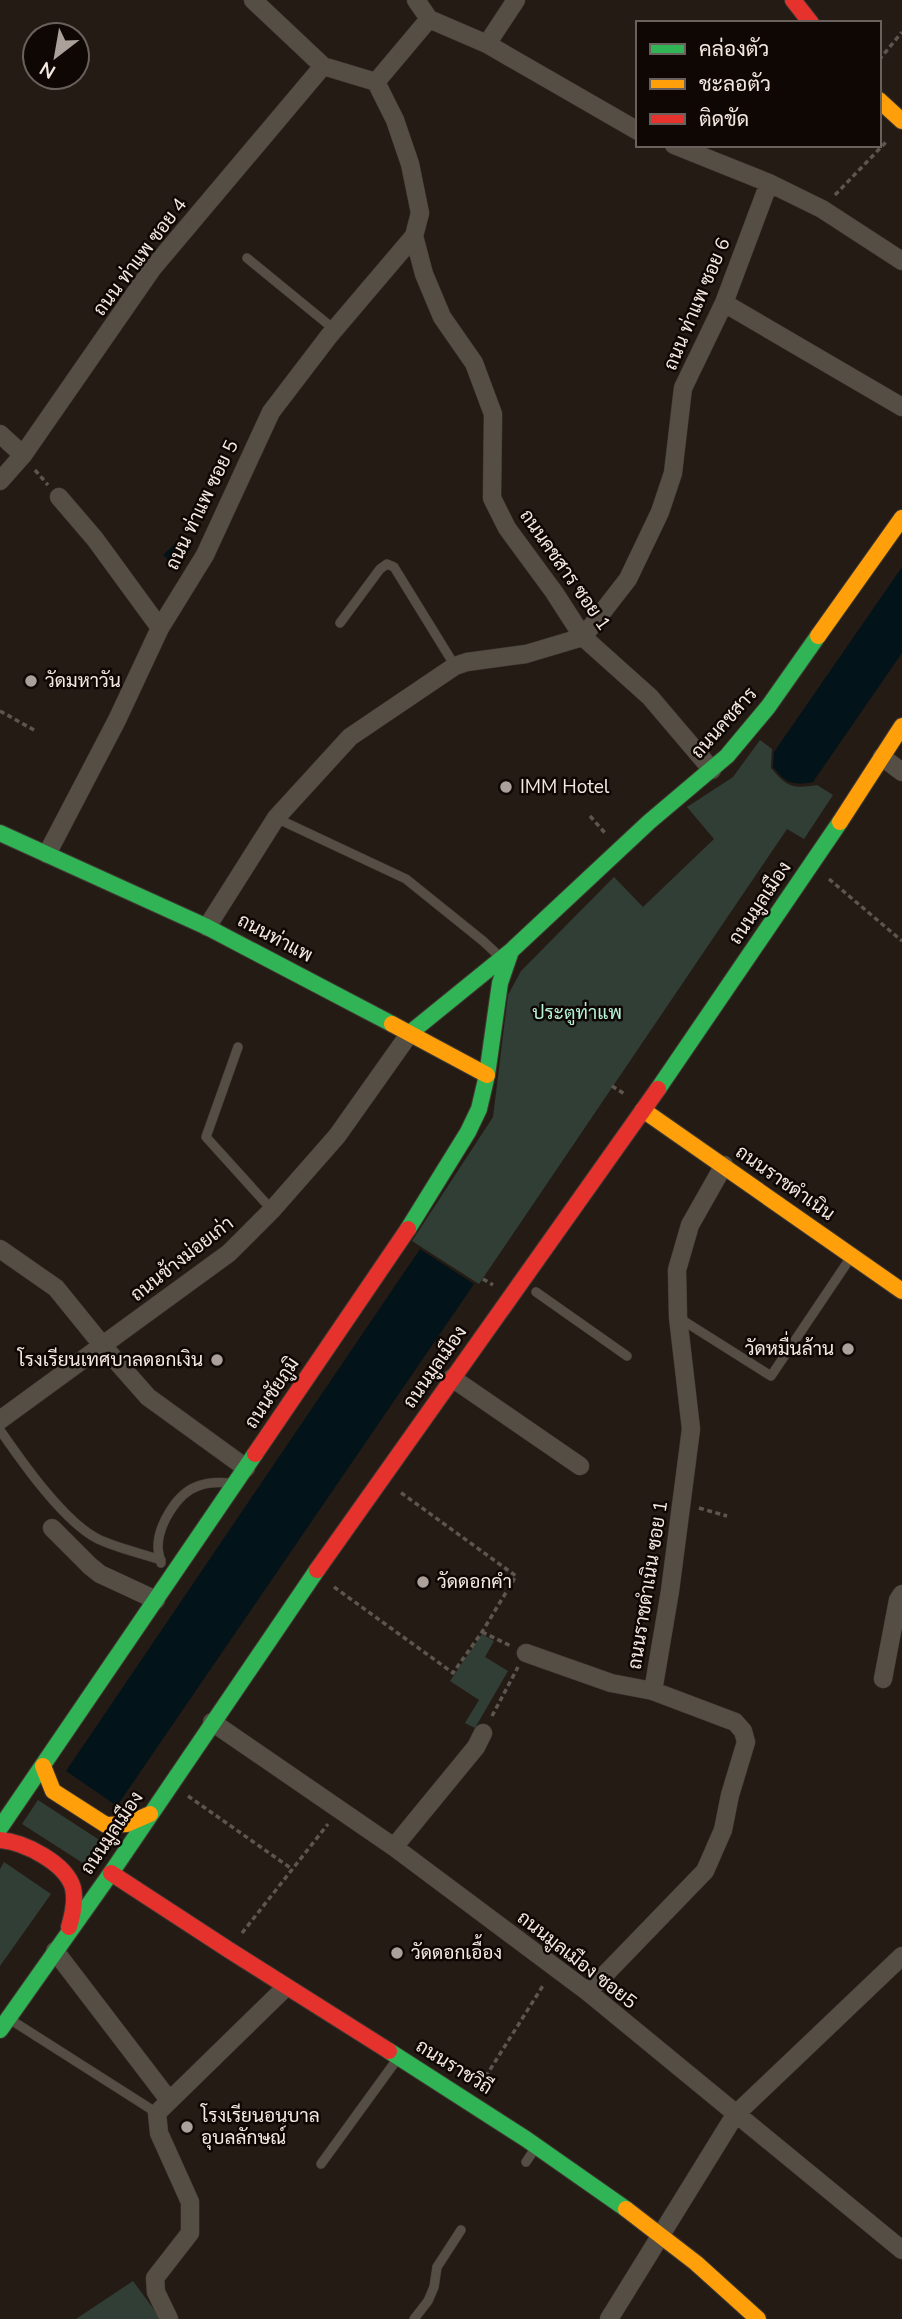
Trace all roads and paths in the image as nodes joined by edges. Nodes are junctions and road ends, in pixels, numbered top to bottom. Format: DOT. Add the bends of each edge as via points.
graph roads {
  1 [pos="253,0"];
  2 [pos="416,0"];
  3 [pos="516,0"];
  4 [pos="793,0"];
  5 [pos="429,19"];
  6 [pos="809,21"];
  7 [pos="902,33"];
  8 [pos="487,44"];
  9 [pos="881,58"];
  10 [pos="323,66"];
  11 [pos="376,82"];
  12 [pos="881,103"];
  13 [pos="897,128"];
  14 [pos="636,130"];
  15 [pos="881,145"];
  16 [pos="679,147"];
  17 [pos="879,147"];
  18 [pos="769,183"];
  19 [pos="822,209"];
  20 [pos="414,236"];
  21 [pos="247,258"];
  22 [pos="902,261"];
  23 [pos="724,303"];
  24 [pos="335,330"];
  25 [pos="902,407"];
  26 [pos="0,433"];
  27 [pos="23,455"];
  28 [pos="0,481"];
  29 [pos="59,497"];
  30 [pos="902,518"];
  31 [pos="340,623"];
  32 [pos="160,628"];
  33 [pos="583,637"];
  34 [pos="455,666"];
  35 [pos="0,711"];
  36 [pos="902,726"];
  37 [pos="34,730"];
  38 [pos="882,757"];
  39 [pos="712,770"];
  40 [pos="902,772"];
  41 [pos="276,818"];
  42 [pos="0,833"];
  43 [pos="47,854"];
  44 [pos="812,864"];
  45 [pos="207,926"];
  46 [pos="902,942"];
  47 [pos="506,955"];
  48 [pos="410,1032"];
  49 [pos="238,1047"];
  50 [pos="487,1075"];
  51 [pos="612,1086"];
  52 [pos="630,1098"];
  53 [pos="643,1110"];
  54 [pos="724,1165"];
  55 [pos="272,1210"];
  56 [pos="0,1249"];
  57 [pos="852,1256"];
  58 [pos="482,1279"];
  59 [pos="899,1283"];
  60 [pos="494,1287"];
  61 [pos="536,1292"];
  62 [pos="678,1317"];
  63 [pos="103,1346"];
  64 [pos="626,1356"];
  65 [pos="452,1378"];
  66 [pos="0,1420"];
  67 [pos="0,1430"];
  68 [pos="580,1466"];
  69 [pos="246,1468"];
  70 [pos="381,1479"];
  71 [pos="235,1484"];
  72 [pos="683,1503"];
  73 [pos="727,1516"];
  74 [pos="52,1528"];
  75 [pos="161,1560"];
  76 [pos="315,1574"];
  77 [pos="168,1581"];
  78 [pos="902,1594"];
  79 [pos="156,1600"];
  80 [pos="482,1632"];
  81 [pos="526,1653"];
  82 [pos="883,1679"];
  83 [pos="653,1690"];
  84 [pos="212,1722"];
  85 [pos="483,1733"];
  86 [pos="43,1766"];
  87 [pos="170,1784"];
  88 [pos="7,1805"];
  89 [pos="340,1808"];
  90 [pos="150,1814"];
  91 [pos="0,1828"];
  92 [pos="0,1840"];
  93 [pos="394,1847"];
  94 [pos="292,1869"];
  95 [pos="111,1873"];
  96 [pos="66,1935"];
  97 [pos="55,1951"];
  98 [pos="228,1951"];
  99 [pos="902,1956"];
  100 [pos="554,1967"];
  101 [pos="286,1987"];
  102 [pos="587,1992"];
  103 [pos="4,2024"];
  104 [pos="399,2057"];
  105 [pos="470,2101"];
  106 [pos="163,2107"];
  107 [pos="735,2115"];
  108 [pos="537,2145"];
  109 [pos="526,2162"];
  110 [pos="321,2164"];
  111 [pos="461,2230"];
  112 [pos="660,2234"];
  113 [pos="902,2250"];
  114 [pos="169,2319"];
  115 [pos="414,2319"];
  116 [pos="609,2319"];
  117 [pos="758,2319"];
  1 -- 10 [label="street"];
  2 -- 5 [label="street"];
  3 -- 8 [label="street"];
  4 -- 6 [label="main road"];
  5 -- 8 [label="street"];
  5 -- 11 [label="street"];
  7 -- 9 [label="path"];
  8 -- 14 [label="street"];
  10 -- 11 [label="street"];
  10 -- 27 [label="street, ถนน ท่าแพ ซอย 4" via="152,269"];
  11 -- 20 [label="street, ถนนคชสาร ซอย 1" via="411,164 420,213"];
  12 -- 13 [label="main road"];
  13 -- 15 [label="path"];
  16 -- 18 [label="street"];
  17 -- 19 [label="path"];
  18 -- 19 [label="street"];
  18 -- 23 [label="street, ถนน ท่าแพ ซอย 6"];
  19 -- 22 [label="street"];
  20 -- 24 [label="street, ถนน ท่าแพ ซอย 5"];
  20 -- 33 [label="street, ถนนคชสาร ซอย 1" via="442,317 474,363 493,414 492,498 507,528"];
  21 -- 24 [label="lane"];
  23 -- 25 [label="street"];
  23 -- 33 [label="street, ถนน ท่าแพ ซอย 6" via="683,388 673,473 660,512 628,579"];
  24 -- 32 [label="street, ถนน ท่าแพ ซอย 5" via="271,412 205,555"];
  26 -- 27 [label="street"];
  27 -- 28 [label="street, ถนน ท่าแพ ซอย 4"];
  27 -- 29 [label="path"];
  29 -- 32 [label="street"];
  30 -- 39 [label="main road, ถนนคชสาร" via="768,708"];
  31 -- 34 [label="lane" via="387,564 394,567"];
  32 -- 43 [label="street, ถนน ท่าแพ ซอย 5"];
  33 -- 34 [label="street" via="526,654"];
  33 -- 39 [label="street, ถนนคชสาร ซอย 1" via="650,697"];
  34 -- 41 [label="street" via="350,737"];
  35 -- 37 [label="path"];
  36 -- 38 [label="main road, ถนนมูลเมือง"];
  38 -- 40 [label="street"];
  38 -- 44 [label="main road, ถนนมูลเมือง"];
  39 -- 47 [label="main road, ถนนคชสาร"];
  41 -- 45 [label="street"];
  41 -- 47 [label="lane" via="406,879"];
  42 -- 43 [label="main road, ถนนท่าแพ"];
  43 -- 45 [label="main road, ถนนท่าแพ"];
  44 -- 46 [label="path"];
  44 -- 53 [label="main road, ถนนมูลเมือง"];
  45 -- 48 [label="main road, ถนนท่าแพ"];
  47 -- 48 [label="main road"];
  47 -- 50 [label="main road, ถนนชัยภูมิ"];
  48 -- 50 [label="main road, ถนนท่าแพ"];
  48 -- 55 [label="street, ถนนช้างม่อยเก่า" via="337,1136"];
  49 -- 55 [label="lane" via="206,1137"];
  50 -- 69 [label="main road, ถนนชัยภูมิ" via="468,1132"];
  51 -- 52 [label="path"];
  53 -- 54 [label="main road, ถนนราชดำเนิน"];
  53 -- 65 [label="main road, ถนนมูลเมือง"];
  54 -- 57 [label="main road, ถนนราชดำเนิน"];
  54 -- 62 [label="street, ถนนราชดำเนิน ซอย 1" via="690,1225 683,1248 677,1270"];
  55 -- 63 [label="street, ถนนช้างม่อยเก่า" via="229,1253"];
  56 -- 63 [label="street" via="56,1288"];
  57 -- 59 [label="main road, ถนนราชดำเนิน"];
  57 -- 62 [label="lane" via="771,1376"];
  58 -- 60 [label="path"];
  61 -- 64 [label="lane"];
  62 -- 72 [label="street, ถนนราชดำเนิน ซอย 1" via="691,1429"];
  63 -- 66 [label="street, ถนนช้างม่อยเก่า"];
  63 -- 69 [label="street" via="148,1397"];
  65 -- 68 [label="street"];
  65 -- 70 [label="main road, ถนนมูลเมือง"];
  67 -- 75 [label="lane" via="21,1462 77,1525 99,1539"];
  69 -- 71 [label="main road, ถนนชัยภูมิ"];
  70 -- 76 [label="main road, ถนนมูลเมือง"];
  70 -- 80 [label="path" via="516,1576"];
  71 -- 75 [label="lane" via="209,1483 186,1492 161,1530"];
  71 -- 77 [label="main road, ถนนชัยภูมิ"];
  72 -- 73 [label="path"];
  72 -- 83 [label="street, ถนนราชดำเนิน ซอย 1"];
  74 -- 79 [label="street" via="100,1574"];
  75 -- 77 [label="lane"];
  76 -- 80 [label="path" via="453,1672"];
  76 -- 84 [label="main road, ถนนมูลเมือง"];
  77 -- 79 [label="main road, ถนนชัยภูมิ"];
  78 -- 82 [label="street"];
  79 -- 86 [label="main road, ถนนชัยภูมิ"];
  80 -- 81 [label="path"];
  81 -- 83 [label="street" via="611,1683"];
  81 -- 85 [label="path"];
  83 -- 102 [label="street, ถนนราชดำเนิน ซอย 1" via="735,1722 746,1742 723,1830 705,1871"];
  84 -- 87 [label="main road, ถนนมูลเมือง"];
  84 -- 89 [label="street, ถนนมูลเมือง ซอย5"];
  85 -- 93 [label="street"];
  86 -- 88 [label="main road, ถนนชัยภูมิ"];
  86 -- 90 [label="main road" via="53,1791 106,1825 127,1824"];
  87 -- 90 [label="main road, ถนนมูลเมือง"];
  87 -- 94 [label="path"];
  88 -- 91 [label="main road, ถนนชัยภูมิ"];
  89 -- 93 [label="street, ถนนมูลเมือง ซอย5"];
  89 -- 94 [label="path"];
  90 -- 95 [label="main road, ถนนมูลเมือง"];
  92 -- 96 [label="main road" via="29,1847 72,1882 75,1908"];
  93 -- 100 [label="street, ถนนมูลเมือง ซอย5"];
  94 -- 98 [label="path"];
  95 -- 96 [label="main road, ถนนมูลเมือง"];
  95 -- 98 [label="main road, ถนนราชวิถี"];
  96 -- 97 [label="main road, ถนนมูลเมือง"];
  97 -- 103 [label="main road, ถนนมูลเมือง"];
  97 -- 106 [label="street"];
  98 -- 101 [label="main road, ถนนราชวิถี"];
  99 -- 107 [label="street"];
  100 -- 102 [label="street, ถนนมูลเมือง ซอย5"];
  100 -- 105 [label="path"];
  101 -- 104 [label="main road, ถนนราชวิถี"];
  101 -- 106 [label="street"];
  102 -- 107 [label="street, ถนนมูลเมือง ซอย5"];
  103 -- 106 [label="lane"];
  104 -- 105 [label="main road, ถนนราชวิถี"];
  104 -- 110 [label="lane"];
  105 -- 108 [label="main road, ถนนราชวิถี"];
  106 -- 114 [label="street" via="159,2133 190,2202 190,2233 155,2278 156,2292"];
  107 -- 112 [label="street"];
  107 -- 113 [label="street, ถนนมูลเมือง ซอย5"];
  108 -- 109 [label="lane"];
  108 -- 112 [label="main road, ถนนราชวิถี"];
  111 -- 115 [label="lane" via="437,2267 428,2301"];
  112 -- 116 [label="street"];
  112 -- 117 [label="main road, ถนนราชวิถี"];
}
